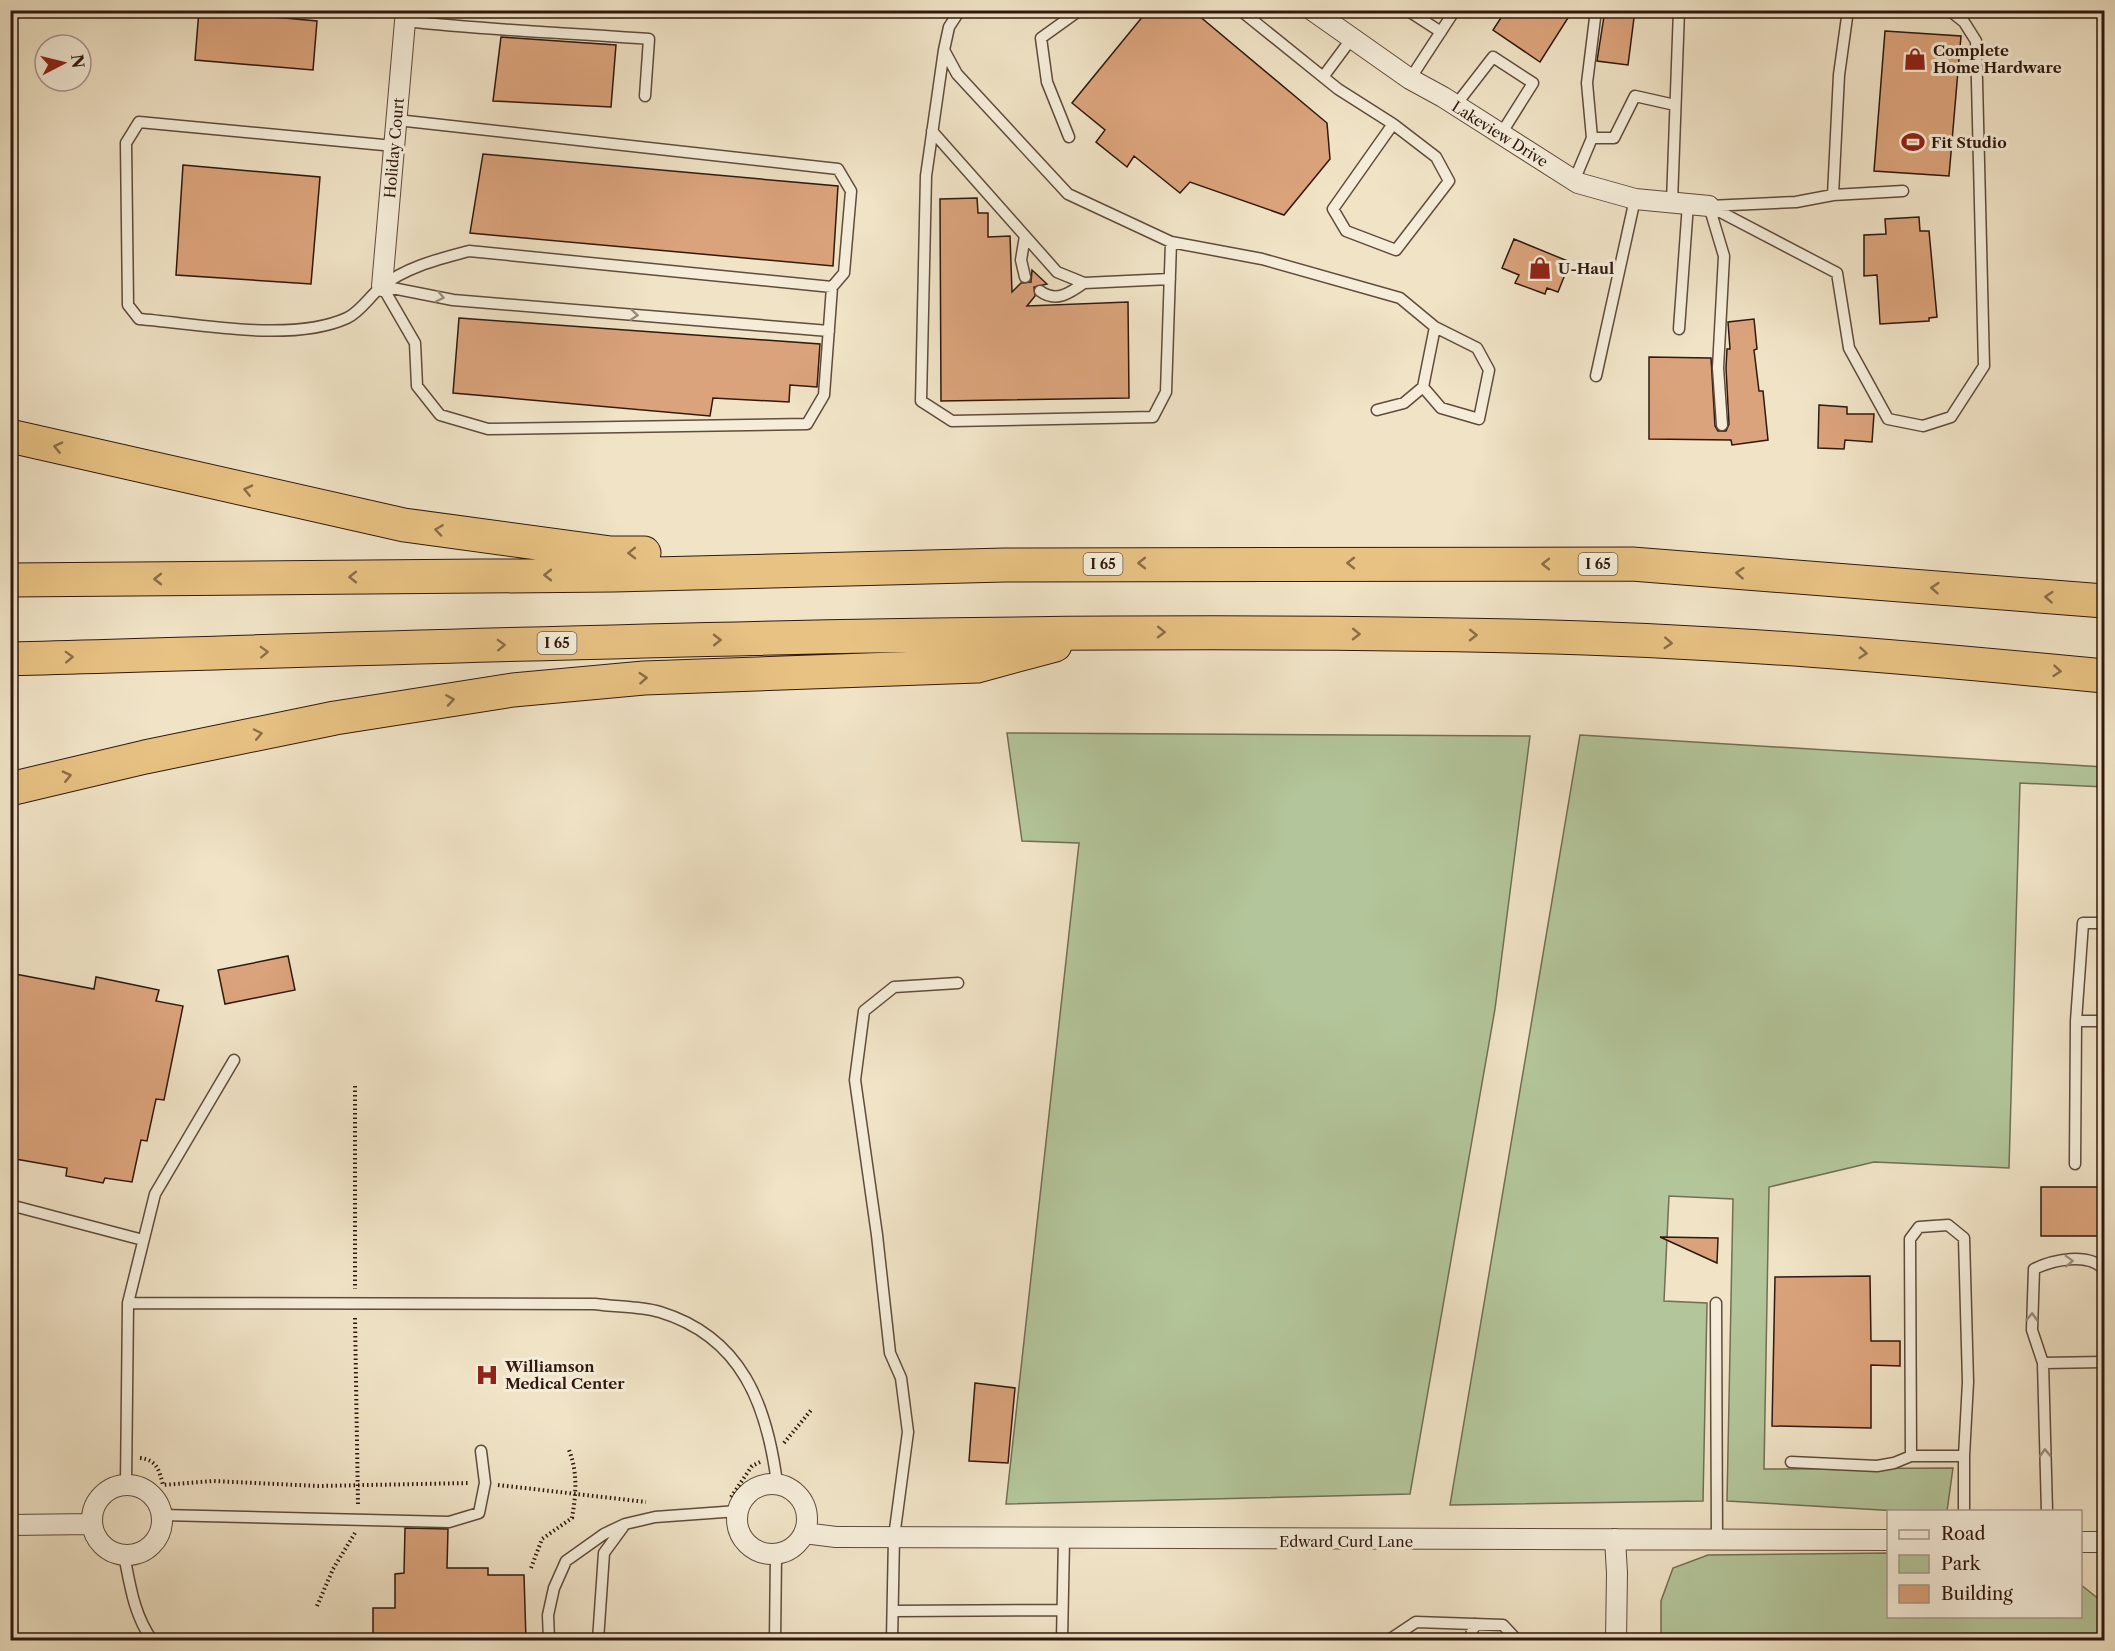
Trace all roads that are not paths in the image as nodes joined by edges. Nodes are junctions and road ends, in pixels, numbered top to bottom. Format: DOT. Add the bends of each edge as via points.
graph roads {
  1 [pos="960,10"];
  2 [pos="1080,10"];
  3 [pos="1240,10"];
  4 [pos="1312,10"];
  5 [pos="1407,10"];
  6 [pos="1455,10"];
  7 [pos="1596,10"];
  8 [pos="1679,10"];
  9 [pos="1848,10"];
  10 [pos="1949,10"];
  11 [pos="405,16"];
  12 [pos="1441,32"];
  13 [pos="1352,38"];
  14 [pos="944,50"];
  15 [pos="1323,77"];
  16 [pos="1410,79"];
  17 [pos="645,96"];
  18 [pos="1676,105"];
  19 [pos="1455,106"];
  20 [pos="397,120"];
  21 [pos="1393,124"];
  22 [pos="932,131"];
  23 [pos="1501,135"];
  24 [pos="1069,137"];
  25 [pos="1592,138"];
  26 [pos="394,146"];
  27 [pos="1574,181"];
  28 [pos="1902,190"];
  29 [pos="1833,195"];
  30 [pos="1635,199"];
  31 [pos="1680,203"];
  32 [pos="1709,206"];
  33 [pos="1024,236"];
  34 [pos="1171,242"];
  35 [pos="1025,277"];
  36 [pos="1170,279"];
  37 [pos="1084,283"];
  38 [pos="382,286"];
  39 [pos="832,287"];
  40 [pos="1040,291"];
  41 [pos="1435,327"];
  42 [pos="1679,329"];
  43 [pos="829,331"];
  44 [pos="1596,376"];
  45 [pos="1423,387"];
  46 [pos="1377,410"];
  47 [pos="1722,425"];
  48 [pos="10,436"];
  49 [pos="1005,565"];
  50 [pos="10,580"];
  51 [pos="2104,601"];
  52 [pos="1103,632"];
  53 [pos="10,659"];
  54 [pos="2104,676"];
  55 [pos="10,789"];
  56 [pos="2104,923"];
  57 [pos="958,983"];
  58 [pos="2076,1021"];
  59 [pos="2104,1021"];
  60 [pos="234,1060"];
  61 [pos="2075,1164"];
  62 [pos="10,1205"];
  63 [pos="143,1240"];
  64 [pos="2104,1269"];
  65 [pos="128,1303"];
  66 [pos="1716,1303"];
  67 [pos="2104,1362"];
  68 [pos="2043,1363"];
  69 [pos="482,1451"];
  70 [pos="1911,1455"];
  71 [pos="1964,1456"];
  72 [pos="1791,1462"];
  73 [pos="126,1484"];
  74 [pos="777,1484"];
  75 [pos="1964,1510"];
  76 [pos="2047,1510"];
  77 [pos="738,1511"];
  78 [pos="162,1515"];
  79 [pos="92,1524"];
  80 [pos="625,1524"];
  81 [pos="10,1525"];
  82 [pos="804,1533"];
  83 [pos="894,1537"];
  84 [pos="1064,1539"];
  85 [pos="1615,1539"];
  86 [pos="1887,1540"];
  87 [pos="1717,1541"];
  88 [pos="2082,1542"];
  89 [pos="2104,1542"];
  90 [pos="776,1554"];
  91 [pos="124,1555"];
  92 [pos="1062,1610"];
  93 [pos="892,1611"];
  94 [pos="1475,1624"];
  95 [pos="152,1641"];
  96 [pos="549,1641"];
  97 [pos="598,1641"];
  98 [pos="774,1641"];
  99 [pos="892,1641"];
  100 [pos="1062,1641"];
  101 [pos="1389,1641"];
  102 [pos="1469,1641"];
  103 [pos="1517,1641"];
  104 [pos="1616,1641"];
  1 -- 14 [label="lane" via="949,27"];
  2 -- 24 [label="lane" via="1041,38 1047,82"];
  3 -- 15 [label="lane"];
  4 -- 13 [label="street, Lakeview Drive"];
  5 -- 12 [label="lane"];
  6 -- 12 [label="lane"];
  7 -- 25 [label="lane" via="1587,83"];
  8 -- 18 [label="lane"];
  9 -- 29 [label="lane" via="1839,75"];
  10 -- 32 [label="lane" via="1964,22 1976,41 1984,366 1951,417 1923,426 1888,419 1849,348 1837,273"];
  11 -- 17 [label="lane" via="469,28 649,39"];
  11 -- 20 [label="street, Holiday Court"];
  12 -- 16 [label="lane"];
  13 -- 15 [label="lane"];
  13 -- 16 [label="street, Lakeview Drive"];
  14 -- 22 [label="lane"];
  14 -- 34 [label="lane" via="957,74 1068,194"];
  15 -- 21 [label="lane"];
  16 -- 19 [label="street, Lakeview Drive"];
  18 -- 25 [label="lane" via="1635,96 1614,138"];
  18 -- 31 [label="lane"];
  19 -- 23 [label="street, Lakeview Drive"];
  19 -- 23 [label="lane" via="1493,57 1533,84"];
  20 -- 26 [label="street, Holiday Court"];
  20 -- 39 [label="lane" via="838,169 850,191 844,273"];
  21 -- 21 [label="lane" via="1436,157 1449,181 1396,250 1346,231 1333,209"];
  22 -- 33 [label="lane"];
  22 -- 36 [label="lane" via="926,177 921,401 952,421 1153,417 1166,392"];
  23 -- 27 [label="street, Lakeview Drive"];
  25 -- 27 [label="lane"];
  26 -- 38 [label="street, Holiday Court"];
  26 -- 38 [label="lane" via="139,122 126,143 128,304 139,319 280,331 315,328 349,317"];
  27 -- 30 [label="street, Lakeview Drive"];
  28 -- 29 [label="lane"];
  29 -- 32 [label="lane" via="1796,202"];
  30 -- 31 [label="street, Lakeview Drive"];
  30 -- 44 [label="lane"];
  31 -- 32 [label="street, Lakeview Drive"];
  31 -- 42 [label="lane"];
  32 -- 47 [label="lane" via="1724,256 1718,368"];
  33 -- 35 [label="lane" via="1021,260"];
  33 -- 37 [label="lane" via="1057,272"];
  34 -- 36 [label="lane"];
  34 -- 41 [label="lane" via="1262,258 1400,298"];
  36 -- 37 [label="lane"];
  37 -- 40 [label="lane" via="1065,297 1047,296"];
  38 -- 39 [label="lane" via="425,262 469,251"];
  38 -- 43 [label="lane, one-way" via="453,300"];
  38 -- 43 [label="lane" via="415,343 417,386 440,415 488,429 807,424 824,395"];
  39 -- 43 [label="lane"];
  41 -- 45 [label="lane"];
  41 -- 45 [label="lane" via="1477,348 1489,370 1479,419 1441,408"];
  45 -- 46 [label="lane" via="1404,403"];
  49 -- 48 [label="highway, one-way" via="772,550 611,553 404,525"];
  49 -- 50 [label="highway, I 65, one-way" via="614,575"];
  51 -- 49 [label="highway, I 65, one-way" via="1632,564"];
  53 -- 52 [label="highway, I 65, one-way"];
  52 -- 54 [label="highway, I 65, one-way" via="1521,636 1834,650"];
  55 -- 52 [label="highway, one-way" via="335,718 513,690 644,678 977,666"];
  56 -- 58 [label="lane" via="2083,923"];
  57 -- 83 [label="lane" via="894,987 864,1011 855,1080 890,1353 901,1378 908,1432"];
  58 -- 59 [label="lane"];
  58 -- 61 [label="lane"];
  60 -- 63 [label="lane" via="155,1194"];
  62 -- 63 [label="lane"];
  63 -- 65 [label="lane"];
  68 -- 64 [label="lane, one-way" via="2032,1330 2034,1269 2066,1260 2087,1260"];
  65 -- 73 [label="lane"];
  65 -- 74 [label="lane" via="595,1304 659,1312 704,1331 740,1365 764,1413"];
  66 -- 87 [label="lane"];
  67 -- 68 [label="lane"];
  76 -- 68 [label="lane, one-way"];
  69 -- 78 [label="lane" via="485,1483 479,1514 449,1522"];
  70 -- 71 [label="lane"];
  70 -- 71 [label="lane" via="1910,1239 1919,1227 1948,1225 1964,1238 1968,1382"];
  70 -- 72 [label="lane" via="1877,1466"];
  71 -- 75 [label="lane"];
  73 -- 78 [label="street" via="136,1485 154,1497"];
  73 -- 79 [label="street" via="100,1496 93,1509"];
  74 -- 77 [label="street" via="764,1484 752,1490"];
  74 -- 82 [label="street" via="790,1488 803,1502 808,1520"];
  77 -- 80 [label="lane" via="655,1517"];
  77 -- 90 [label="street" via="742,1537 751,1547"];
  78 -- 91 [label="street" via="162,1526 152,1544"];
  79 -- 81 [label="street"];
  79 -- 91 [label="street" via="103,1545"];
  80 -- 96 [label="lane" via="566,1561 548,1615"];
  80 -- 97 [label="lane" via="604,1553"];
  82 -- 83 [label="street, Edward Curd Lane"];
  82 -- 90 [label="street" via="793,1547"];
  83 -- 84 [label="street, Edward Curd Lane"];
  83 -- 93 [label="lane"];
  84 -- 85 [label="street, Edward Curd Lane"];
  84 -- 92 [label="lane"];
  85 -- 87 [label="street, Edward Curd Lane"];
  85 -- 104 [label="street"];
  86 -- 87 [label="street, Edward Curd Lane"];
  88 -- 89 [label="street"];
  90 -- 98 [label="lane"];
  91 -- 95 [label="lane" via="133,1599"];
  92 -- 93 [label="lane"];
  92 -- 100 [label="lane"];
  93 -- 99 [label="lane"];
  94 -- 101 [label="lane" via="1416,1622"];
  94 -- 102 [label="lane"];
  94 -- 103 [label="lane" via="1503,1626"];
}
